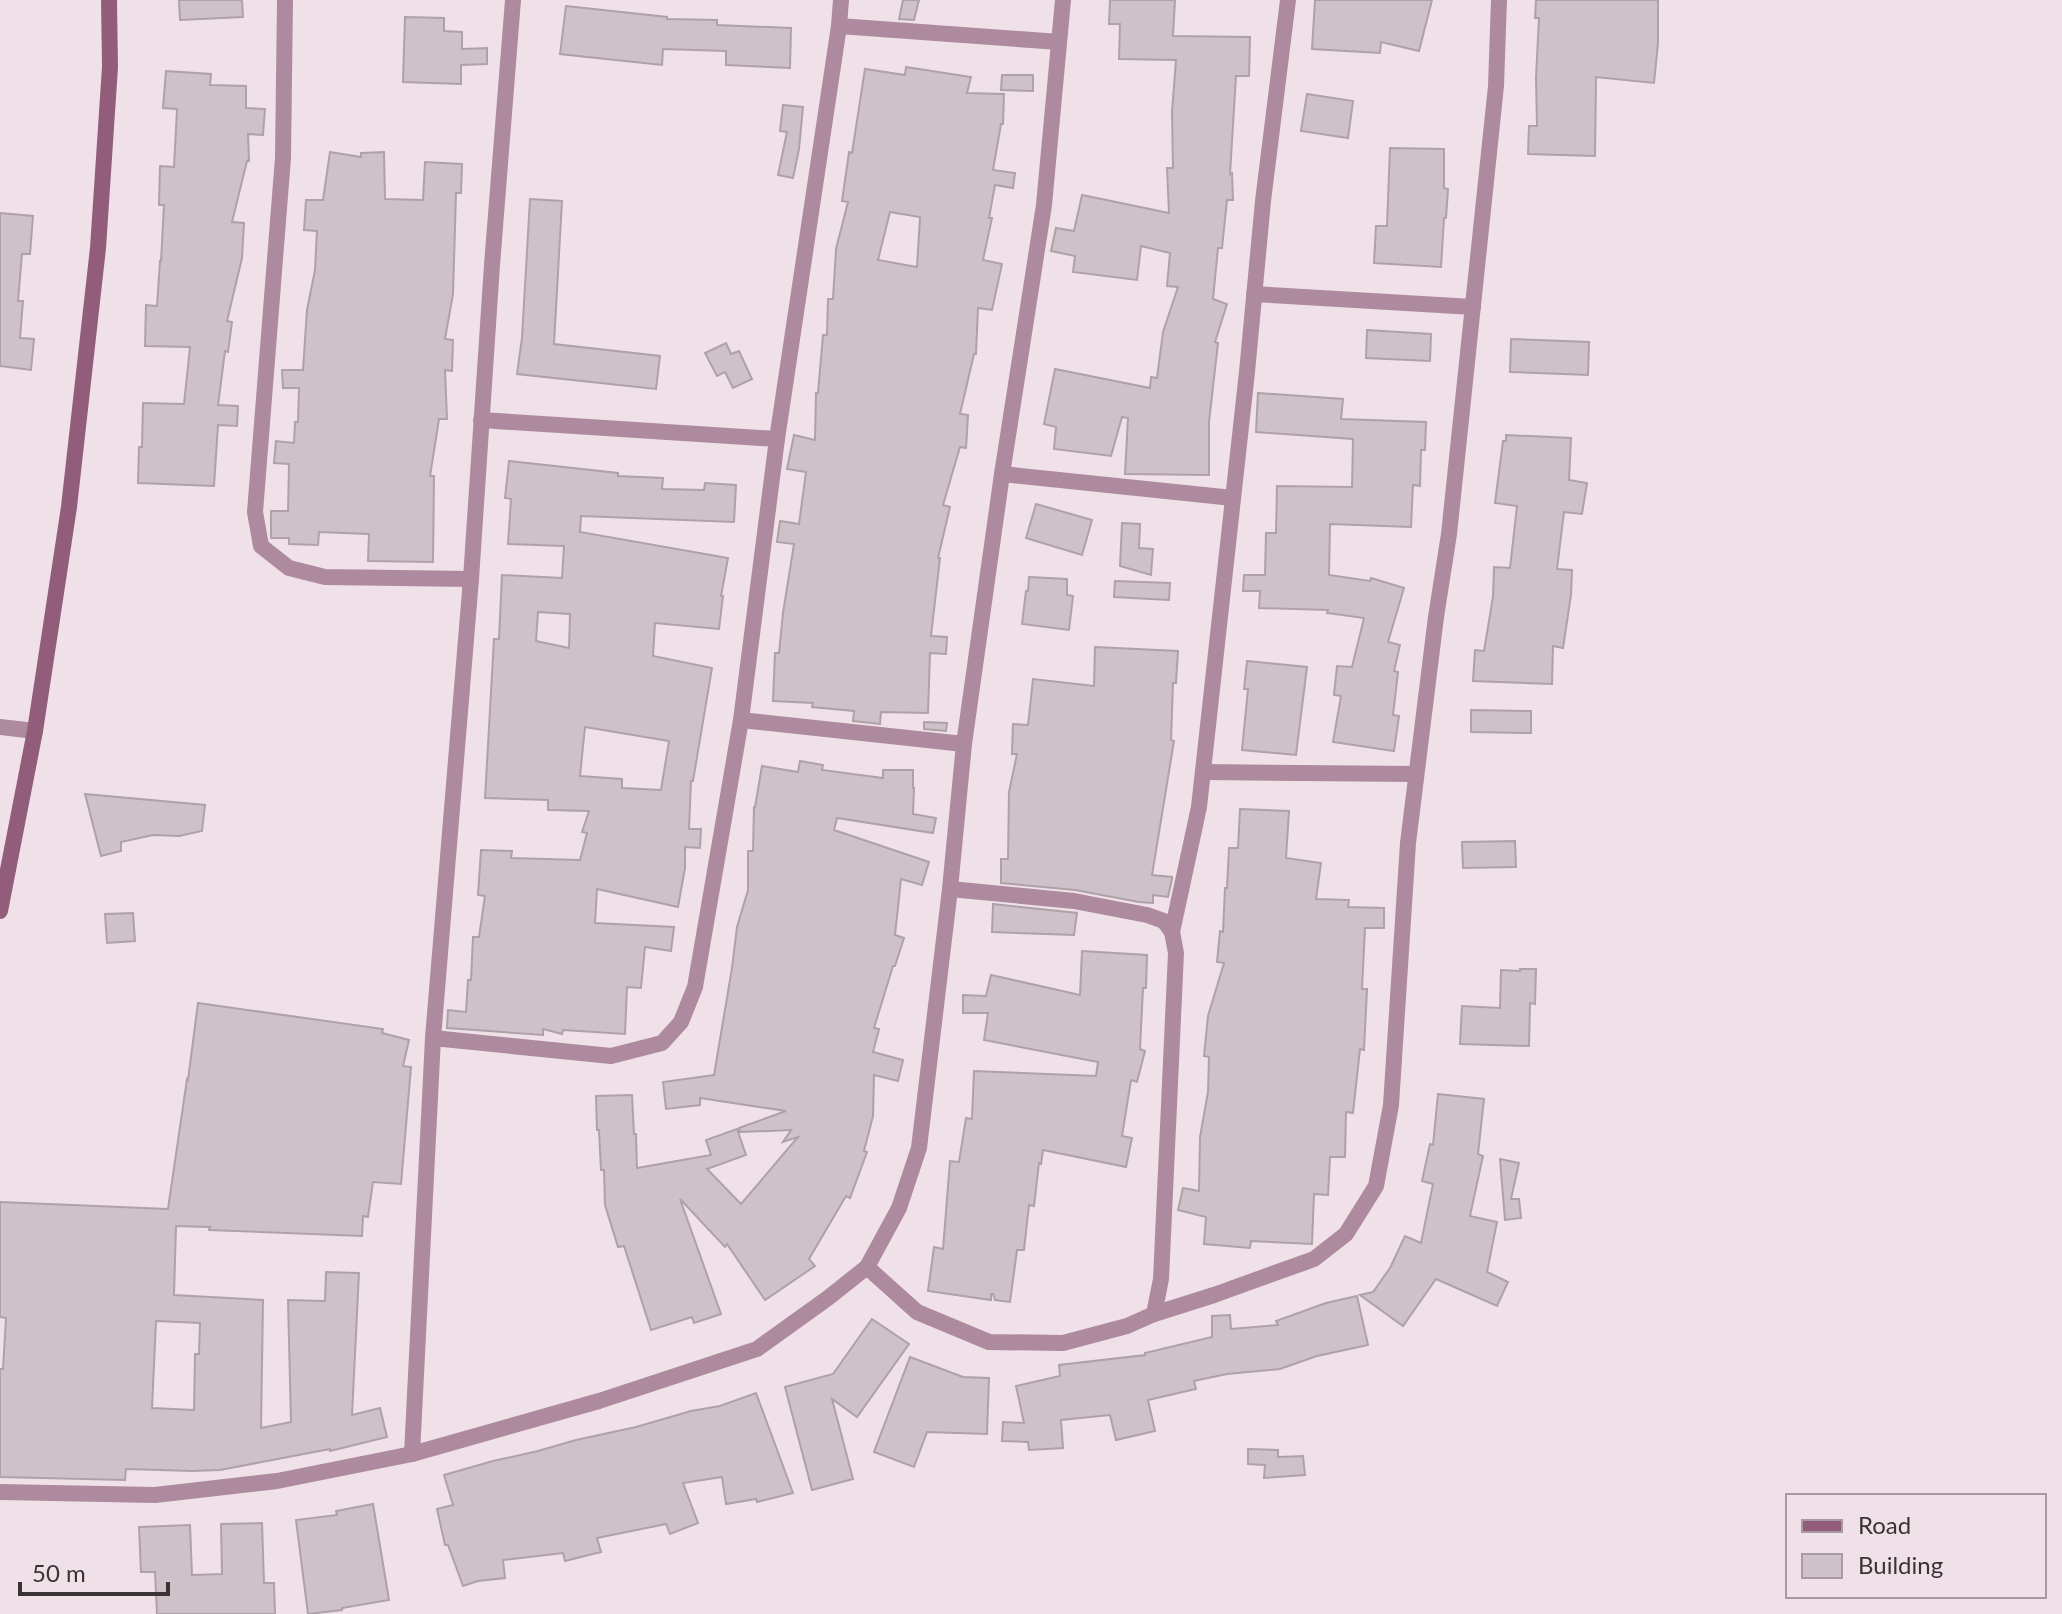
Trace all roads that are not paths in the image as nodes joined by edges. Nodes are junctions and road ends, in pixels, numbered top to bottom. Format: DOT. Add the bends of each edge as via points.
graph roads {
  1 [pos="109,0"];
  2 [pos="285,0"];
  3 [pos="513,0"];
  4 [pos="841,0"];
  5 [pos="1063,0"];
  6 [pos="1288,0"];
  7 [pos="1499,0"];
  8 [pos="839,26"];
  9 [pos="1059,42"];
  10 [pos="1254,294"];
  11 [pos="1473,307"];
  12 [pos="481,420"];
  13 [pos="777,439"];
  14 [pos="1002,474"];
  15 [pos="1233,498"];
  16 [pos="471,579"];
  17 [pos="741,720"];
  18 [pos="0,727"];
  19 [pos="35,731"];
  20 [pos="964,744"];
  21 [pos="1203,772"];
  22 [pos="1416,774"];
  23 [pos="950,889"];
  24 [pos="0,911"];
  25 [pos="1172,932"];
  26 [pos="433,1038"];
  27 [pos="867,1267"];
  28 [pos="1154,1314"];
  29 [pos="412,1454"];
  30 [pos="0,1492"];
  1 -- 19 [label="main road" via="98,248 69,507"];
  2 -- 16 [label="street" via="283,158 255,512 261,546 289,568 325,577"];
  3 -- 12 [label="street"];
  4 -- 8 [label="street"];
  5 -- 9 [label="street"];
  6 -- 10 [label="street"];
  7 -- 11 [label="street" via="1496,86"];
  8 -- 9 [label="street"];
  8 -- 13 [label="street"];
  9 -- 14 [label="street" via="1044,205"];
  10 -- 11 [label="street"];
  10 -- 15 [label="street"];
  11 -- 22 [label="street"];
  12 -- 13 [label="street"];
  12 -- 16 [label="street"];
  13 -- 17 [label="street"];
  14 -- 15 [label="street"];
  14 -- 20 [label="street"];
  15 -- 21 [label="street"];
  16 -- 26 [label="street"];
  17 -- 20 [label="street"];
  17 -- 26 [label="street" via="695,987 681,1022 662,1043 611,1056"];
  18 -- 19 [label="street"];
  19 -- 24 [label="main road"];
  20 -- 23 [label="street"];
  21 -- 22 [label="street"];
  21 -- 25 [label="street"];
  22 -- 28 [label="street" via="1391,1105 1376,1186 1346,1234 1314,1259"];
  23 -- 25 [label="street" via="1147,915 1164,921"];
  23 -- 27 [label="street" via="919,1148 899,1208"];
  25 -- 28 [label="street" via="1176,953 1162,1263"];
  26 -- 29 [label="street"];
  27 -- 28 [label="street" via="917,1312 989,1342 1063,1343"];
  27 -- 29 [label="street" via="757,1349"];
  29 -- 30 [label="street" via="277,1481 155,1495"];
}
